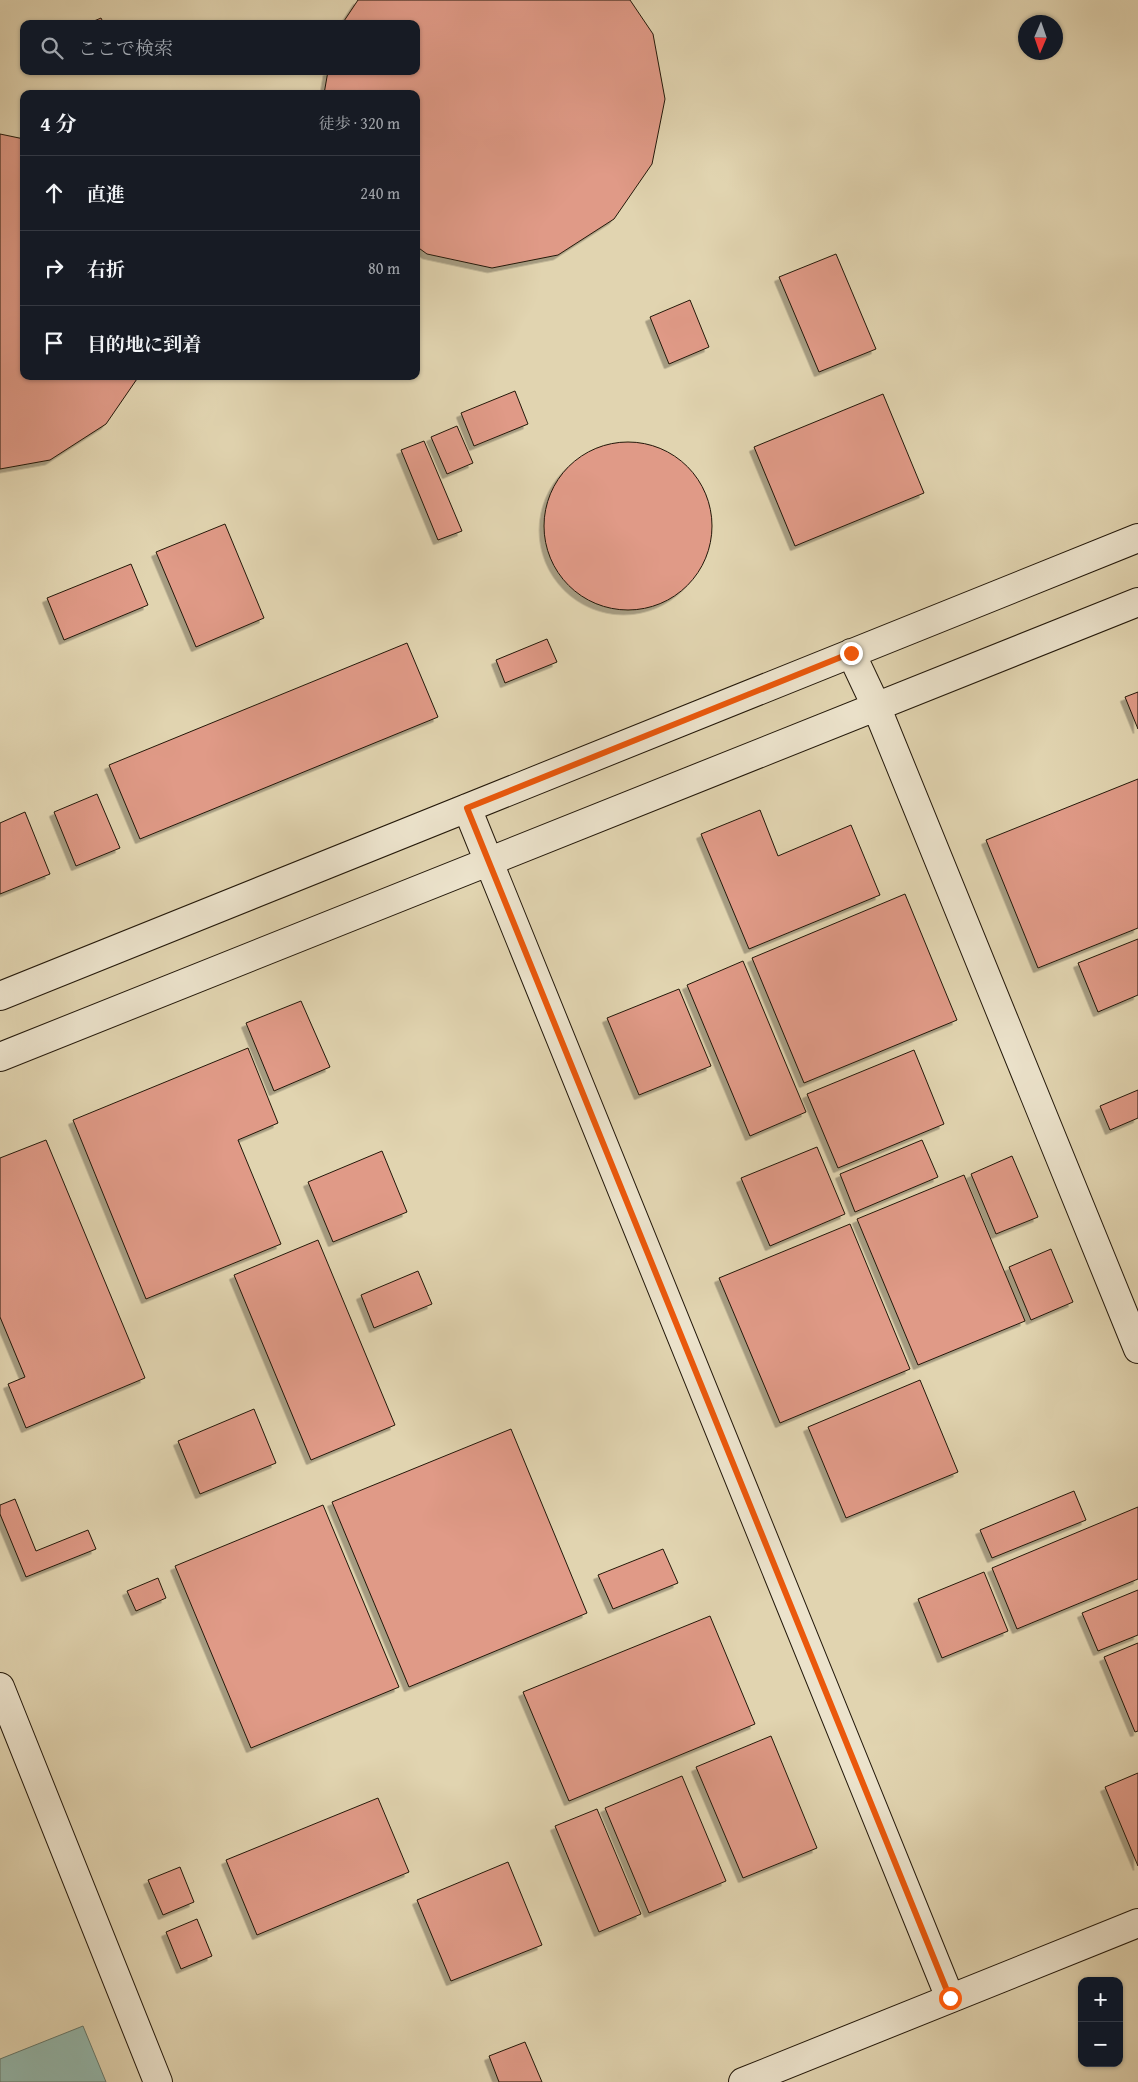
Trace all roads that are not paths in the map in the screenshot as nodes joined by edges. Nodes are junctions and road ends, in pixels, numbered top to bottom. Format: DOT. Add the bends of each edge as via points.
graph roads {
  1 [pos="1138,538"];
  2 [pos="1138,602"];
  3 [pos="851,653"];
  4 [pos="876,706"];
  5 [pos="467,808"];
  6 [pos="488,862"];
  7 [pos="0,996"];
  8 [pos="0,1057"];
  9 [pos="1138,1349"];
  10 [pos="0,1687"];
  11 [pos="1138,1923"];
  12 [pos="950,1998"];
  13 [pos="158,2082"];
  14 [pos="743,2082"];
  1 -- 3 [label="street"];
  2 -- 4 [label="street"];
  3 -- 4 [label="street"];
  3 -- 5 [label="street"];
  4 -- 6 [label="street"];
  4 -- 9 [label="street"];
  5 -- 6 [label="street"];
  5 -- 7 [label="street"];
  6 -- 8 [label="street"];
  6 -- 12 [label="street"];
  10 -- 13 [label="street"];
  11 -- 12 [label="street"];
  12 -- 14 [label="street"];
}
